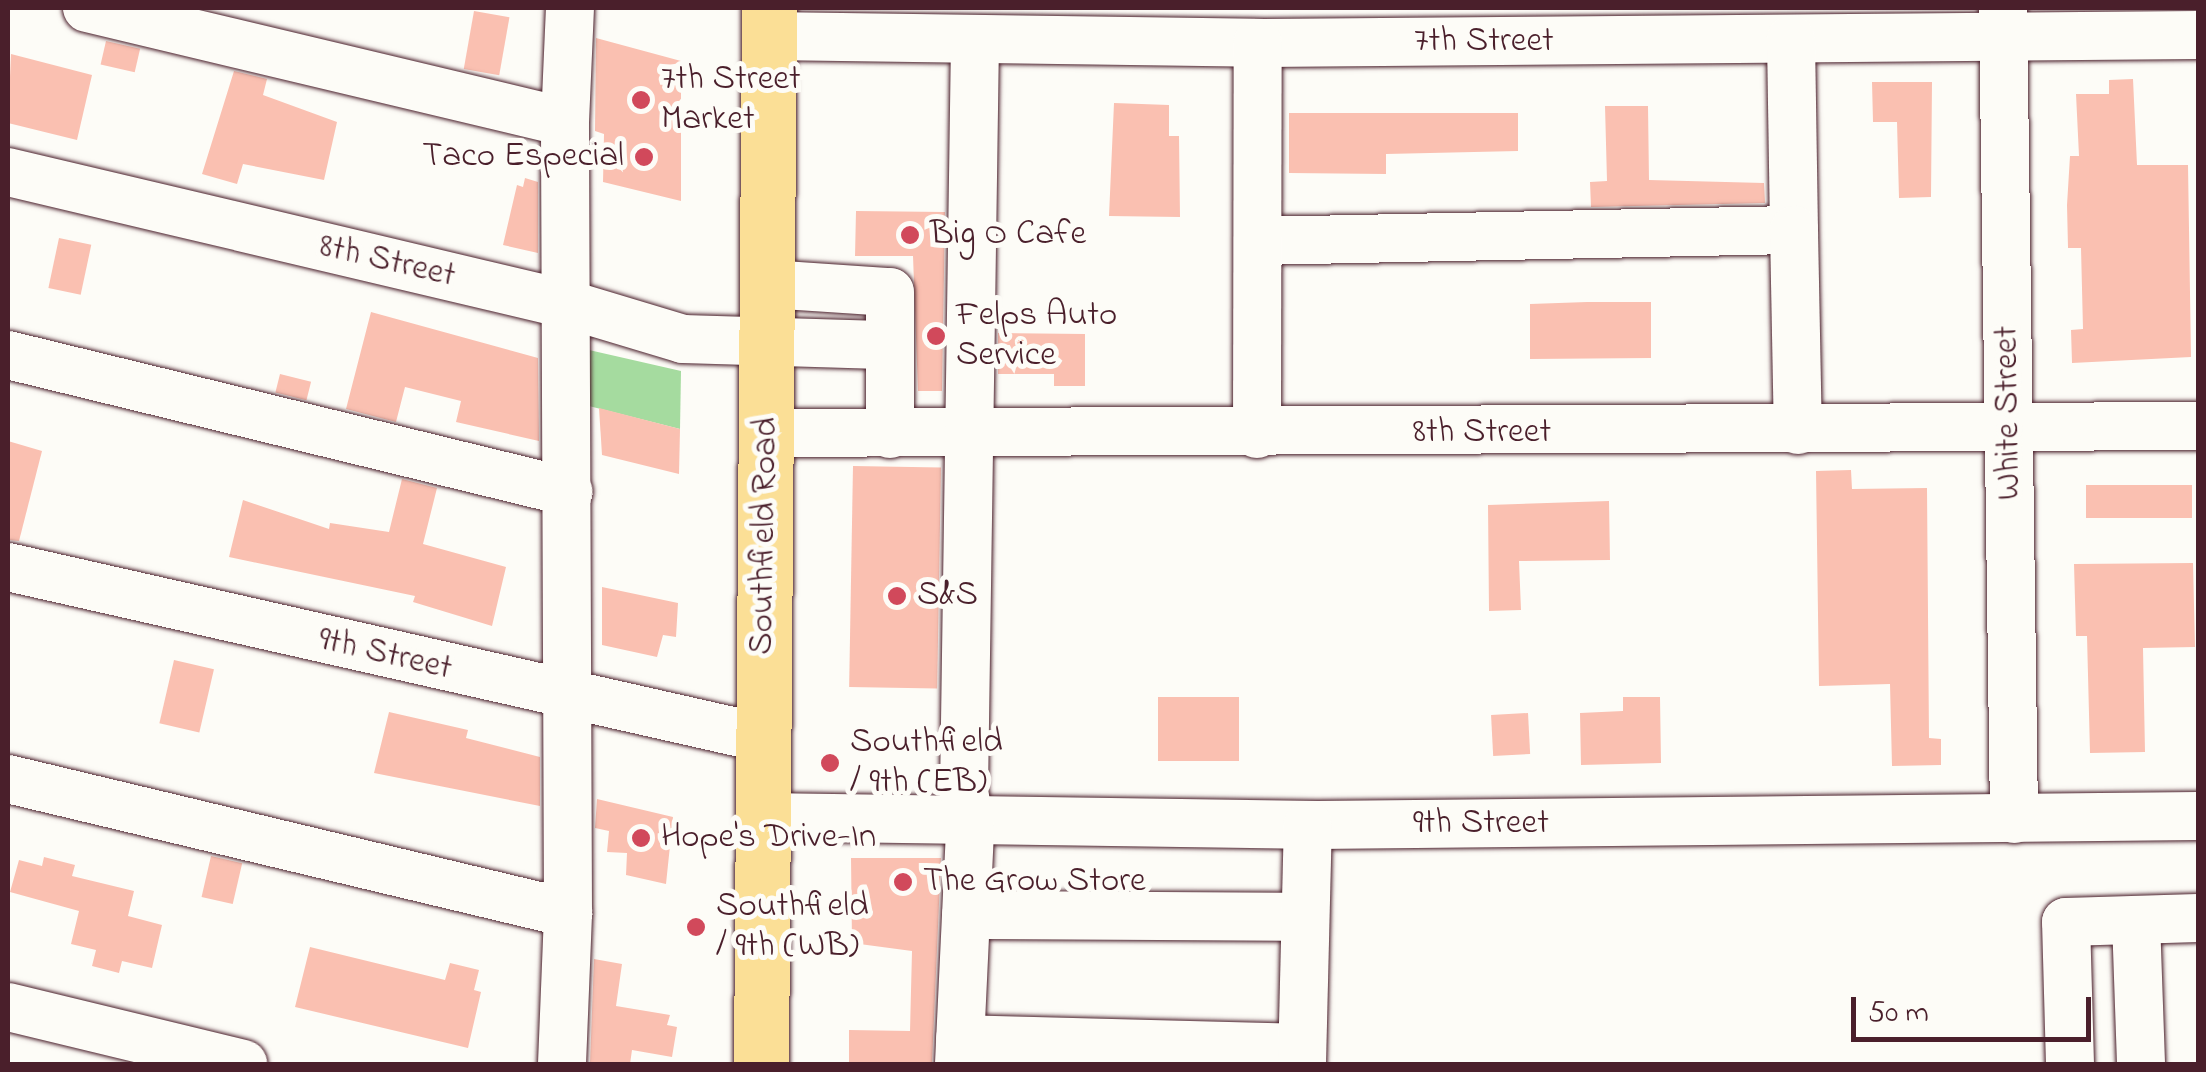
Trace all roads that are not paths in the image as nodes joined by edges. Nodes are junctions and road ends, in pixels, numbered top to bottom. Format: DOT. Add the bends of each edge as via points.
graph roads {
  1 [pos="86,8"];
  2 [pos="570,8"];
  3 [pos="769,22"];
  4 [pos="2003,23"];
  5 [pos="952,31"];
  6 [pos="2198,35"];
  7 [pos="1791,40"];
  8 [pos="1258,44"];
  9 [pos="565,122"];
  10 [pos="8,172"];
  11 [pos="1794,230"];
  12 [pos="1258,241"];
  13 [pos="768,284"];
  14 [pos="570,305"];
  15 [pos="890,345"];
  16 [pos="766,346"];
  17 [pos="8,355"];
  18 [pos="2198,426"];
  19 [pos="2009,428"];
  20 [pos="1798,430"];
  21 [pos="766,433"];
  22 [pos="890,434"];
  23 [pos="970,434"];
  24 [pos="1257,434"];
  25 [pos="569,492"];
  26 [pos="8,566"];
  27 [pos="568,698"];
  28 [pos="763,738"];
  29 [pos="8,780"];
  30 [pos="2198,816"];
  31 [pos="763,817"];
  32 [pos="2014,818"];
  33 [pos="969,824"];
  34 [pos="1308,825"];
  35 [pos="568,913"];
  36 [pos="966,915"];
  37 [pos="1305,916"];
  38 [pos="2198,918"];
  39 [pos="2136,920"];
  40 [pos="8,1007"];
  41 [pos="959,1052"];
  42 [pos="1302,1056"];
  43 [pos="242,1064"];
  44 [pos="562,1064"];
  45 [pos="761,1064"];
  46 [pos="2070,1064"];
  47 [pos="2141,1064"];
  1 -- 9 [label="street"];
  2 -- 9 [label="street"];
  3 -- 5 [label="street, 7th Street"];
  3 -- 13 [label="main road, Southfield Road"];
  4 -- 6 [label="street, 7th Street"];
  4 -- 7 [label="street, 7th Street"];
  4 -- 19 [label="street, White Street"];
  5 -- 8 [label="street, 7th Street"];
  5 -- 23 [label="street"];
  7 -- 8 [label="street, 7th Street"];
  7 -- 11 [label="street"];
  8 -- 12 [label="street"];
  9 -- 14 [label="street"];
  10 -- 14 [label="street, 8th Street"];
  11 -- 12 [label="street"];
  11 -- 20 [label="street"];
  12 -- 24 [label="street"];
  13 -- 15 [label="street" via="890,292"];
  13 -- 16 [label="main road, Southfield Road"];
  14 -- 16 [label="street, 8th Street" via="683,338"];
  14 -- 25 [label="street"];
  15 -- 16 [label="street, 8th Street"];
  15 -- 22 [label="street"];
  16 -- 21 [label="main road, Southfield Road"];
  17 -- 25 [label="street"];
  18 -- 19 [label="street, 8th Street"];
  19 -- 20 [label="street, 8th Street"];
  19 -- 32 [label="street, White Street"];
  20 -- 24 [label="street, 8th Street"];
  21 -- 22 [label="street, 8th Street"];
  21 -- 28 [label="main road, Southfield Road"];
  22 -- 23 [label="street, 8th Street"];
  23 -- 24 [label="street, 8th Street"];
  23 -- 33 [label="street" via="964,791"];
  25 -- 27 [label="street"];
  26 -- 27 [label="street, 9th Street"];
  27 -- 28 [label="street, 9th Street"];
  27 -- 35 [label="street"];
  28 -- 31 [label="main road, Southfield Road"];
  29 -- 35 [label="street"];
  30 -- 32 [label="street, 9th Street"];
  31 -- 33 [label="street, 9th Street"];
  31 -- 45 [label="main road, Southfield Road"];
  32 -- 34 [label="street, 9th Street"];
  33 -- 34 [label="street, 9th Street"];
  33 -- 36 [label="street"];
  34 -- 37 [label="street"];
  35 -- 44 [label="street"];
  36 -- 37 [label="street"];
  36 -- 41 [label="street"];
  37 -- 42 [label="street"];
  38 -- 39 [label="street"];
  39 -- 46 [label="street" via="2066,922"];
  39 -- 47 [label="street"];
  40 -- 43 [label="street"];
  41 -- 42 [label="street"];
}
